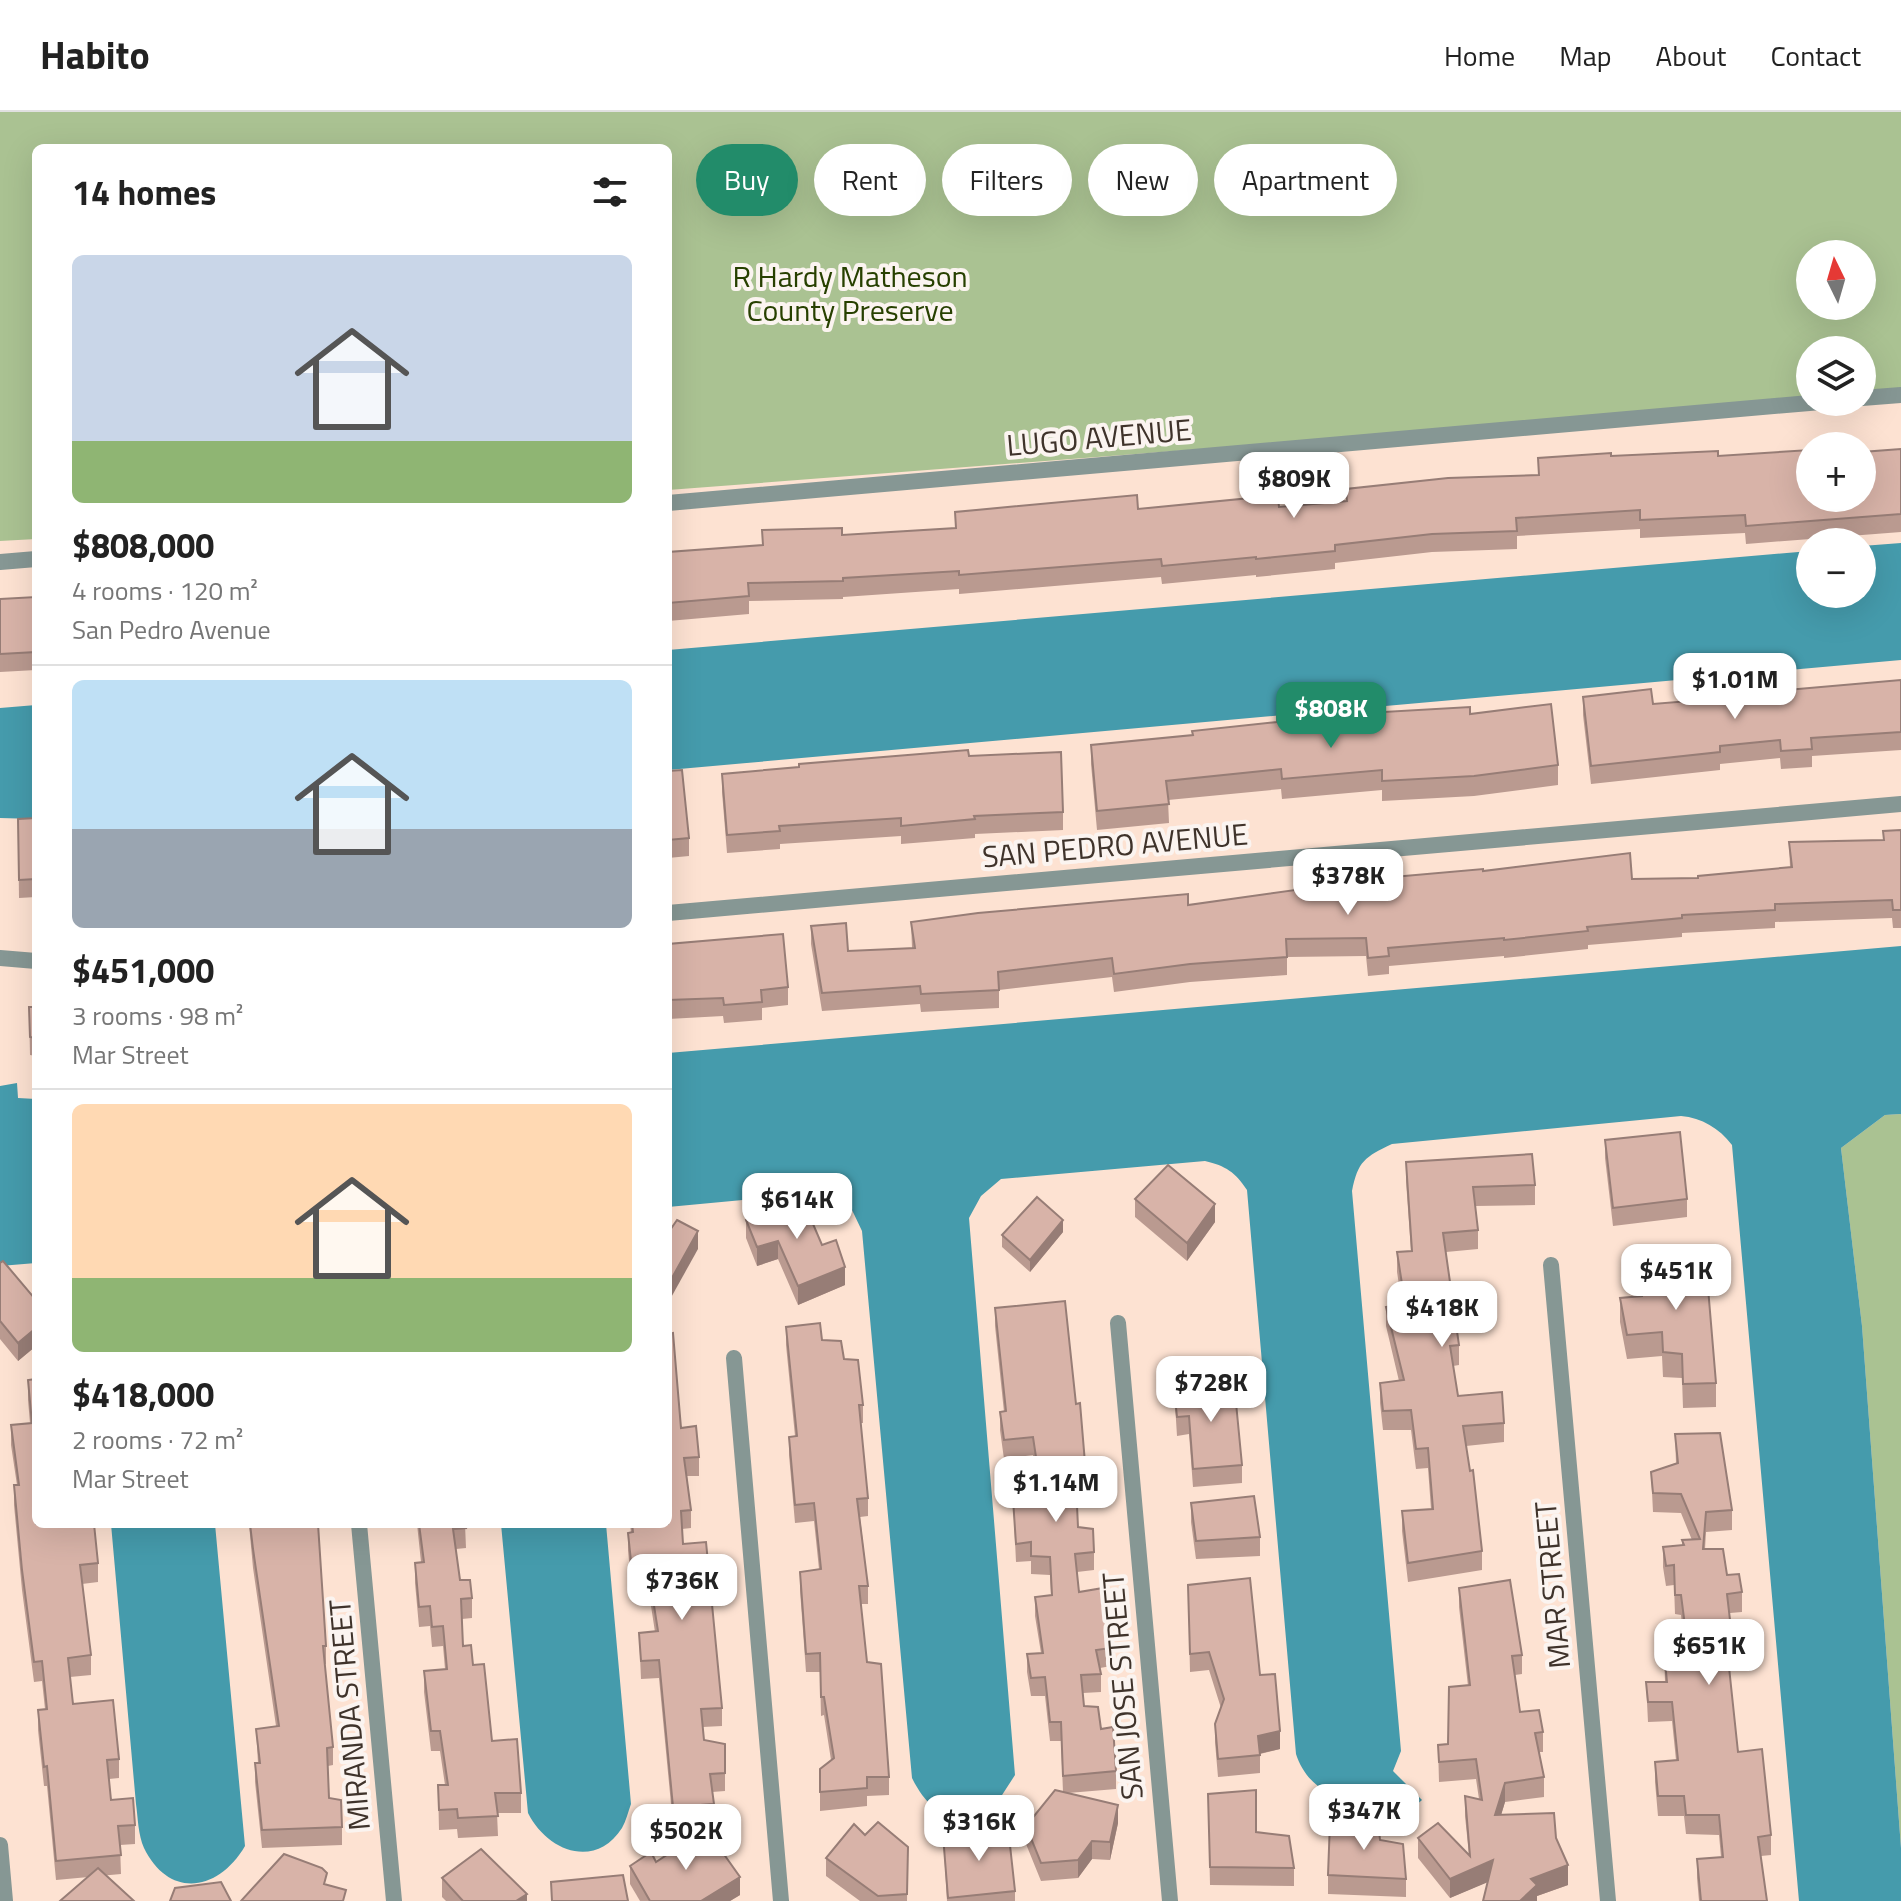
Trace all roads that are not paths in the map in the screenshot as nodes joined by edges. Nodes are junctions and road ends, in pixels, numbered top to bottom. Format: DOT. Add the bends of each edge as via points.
graph roads {
  1 [pos="1901,395"];
  2 [pos="1876,397"];
  3 [pos="1796,404"];
  4 [pos="672,503"];
  5 [pos="32,559"];
  6 [pos="0,562"];
  7 [pos="1901,804"];
  8 [pos="672,913"];
  9 [pos="0,958"];
  10 [pos="32,961"];
  11 [pos="1551,1265"];
  12 [pos="1118,1323"];
  13 [pos="734,1358"];
  14 [pos="359,1528"];
  15 [pos="0,1845"];
  16 [pos="5,1901"];
  17 [pos="394,1901"];
  18 [pos="781,1901"];
  19 [pos="1170,1901"];
  20 [pos="1608,1901"];
  1 -- 2 [label="street"];
  3 -- 4 [label="street, LUGO AVENUE"];
  5 -- 6 [label="street"];
  7 -- 8 [label="street, SAN PEDRO AVENUE"];
  9 -- 10 [label="street"];
  11 -- 20 [label="street, MAR STREET"];
  12 -- 19 [label="street, SAN JOSE STREET"];
  13 -- 18 [label="street"];
  14 -- 17 [label="street, MIRANDA STREET"];
  15 -- 16 [label="street"];
}
